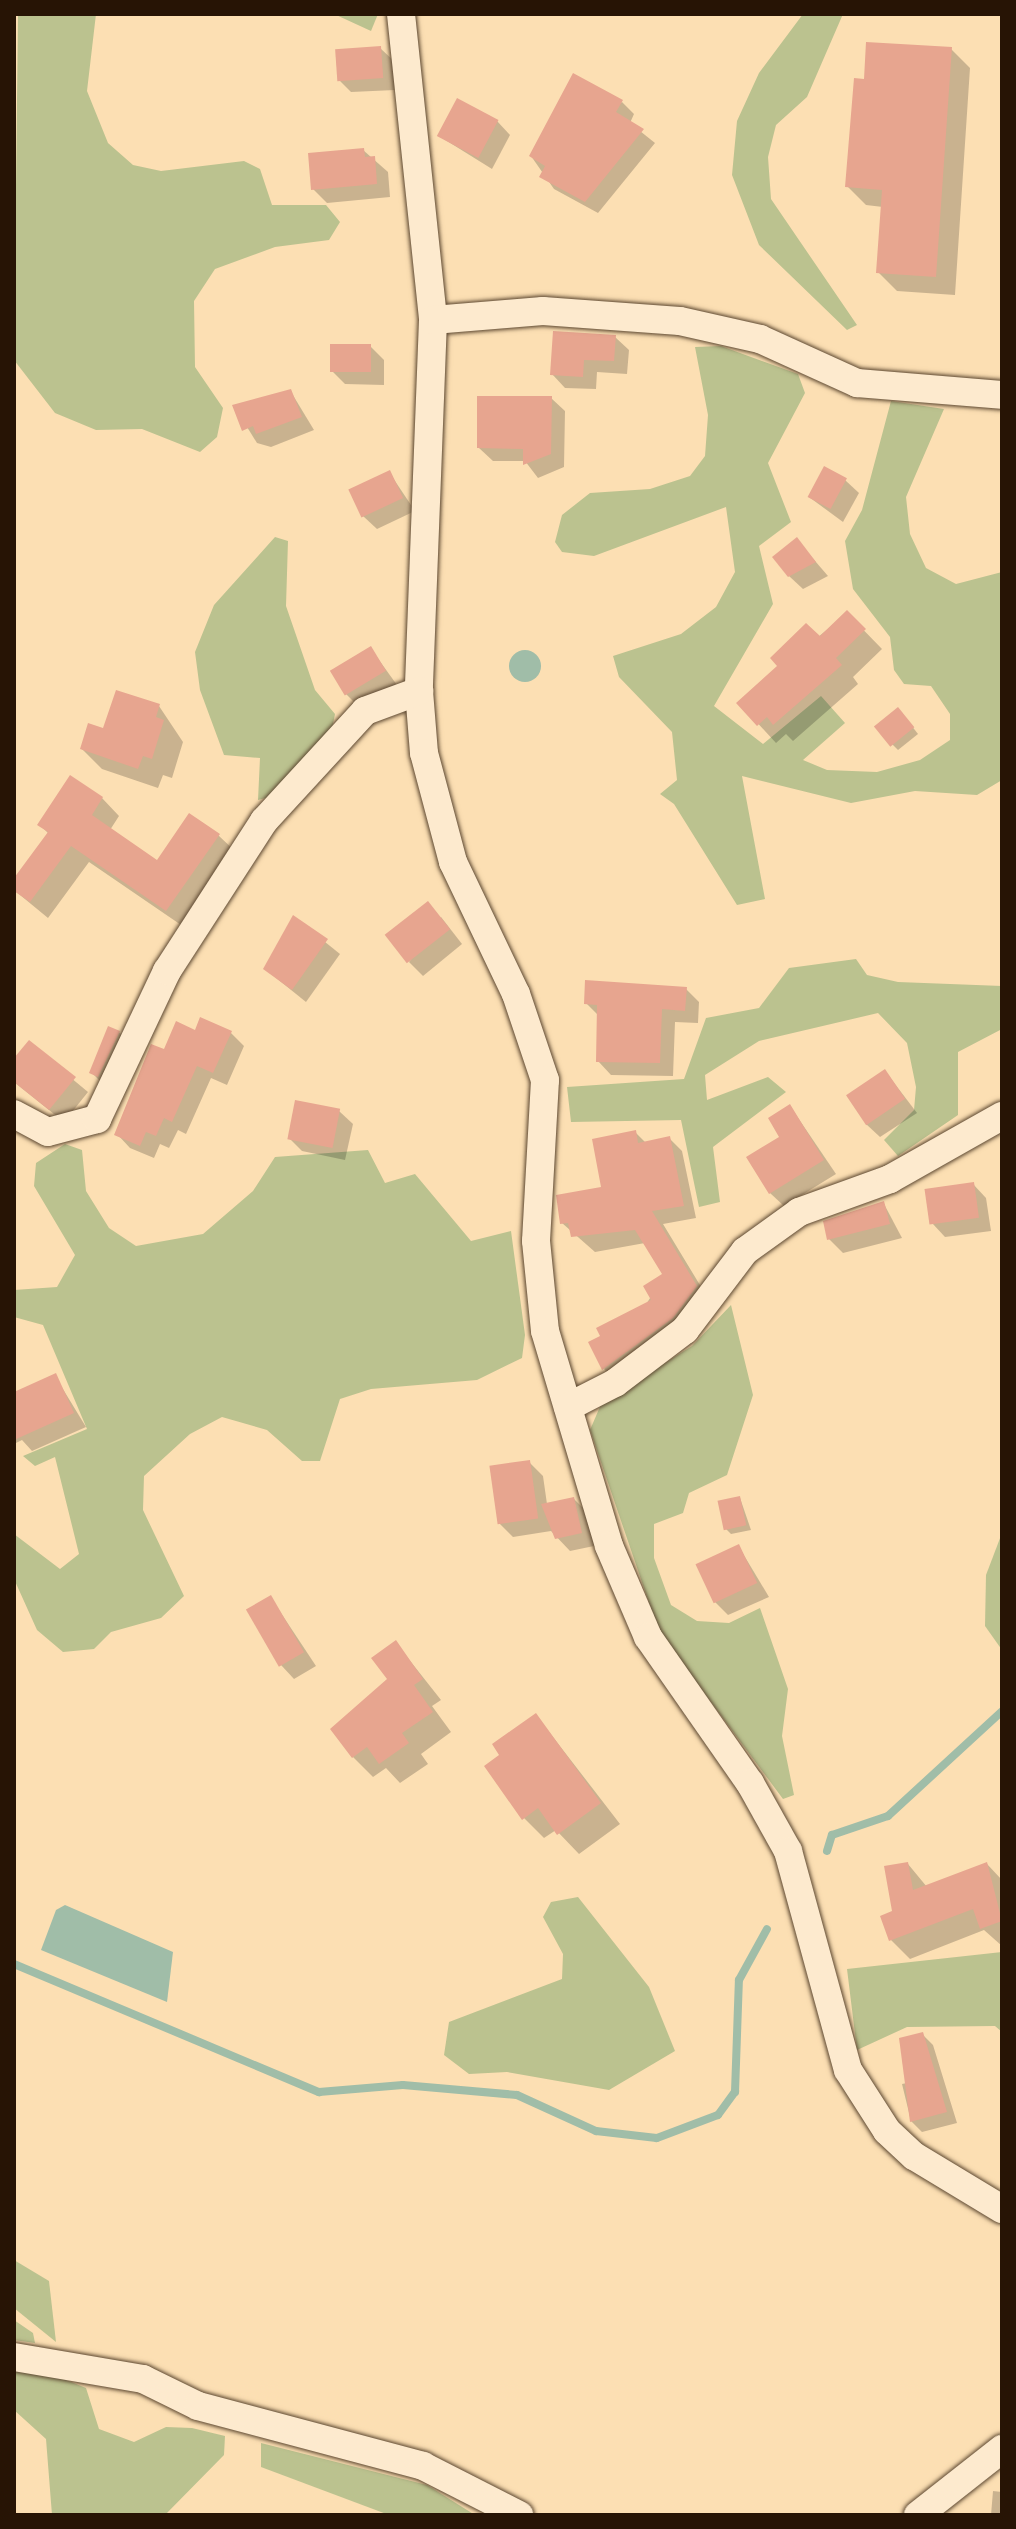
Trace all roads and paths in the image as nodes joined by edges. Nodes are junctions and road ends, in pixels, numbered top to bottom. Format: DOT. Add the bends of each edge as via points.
graph roads {
  1 [pos="401,14"];
  2 [pos="433,320"];
  3 [pos="1002,395"];
  4 [pos="419,691"];
  5 [pos="14,1114"];
  6 [pos="1002,1116"];
  7 [pos="568,1407"];
  8 [pos="1002,2209"];
  9 [pos="14,2357"];
  10 [pos="1002,2449"];
  11 [pos="519,2515"];
  12 [pos="918,2515"];
  1 -- 2 [label="street"];
  2 -- 3 [label="street" via="543,311 680,321 760,339 857,383"];
  2 -- 4 [label="street"];
  4 -- 5 [label="street" via="365,711 264,821 167,971 97,1119 48,1132"];
  4 -- 7 [label="street" via="424,753 453,862 516,994 545,1080 538,1287"];
  6 -- 7 [label="street" via="890,1179 799,1212 745,1251 685,1330 615,1383"];
  7 -- 8 [label="street" via="609,1546 648,1637 750,1783 788,1851 848,2070 887,2131 914,2156"];
  9 -- 11 [label="street" via="143,2379 198,2406 423,2466"];
  10 -- 12 [label="street"];
}
